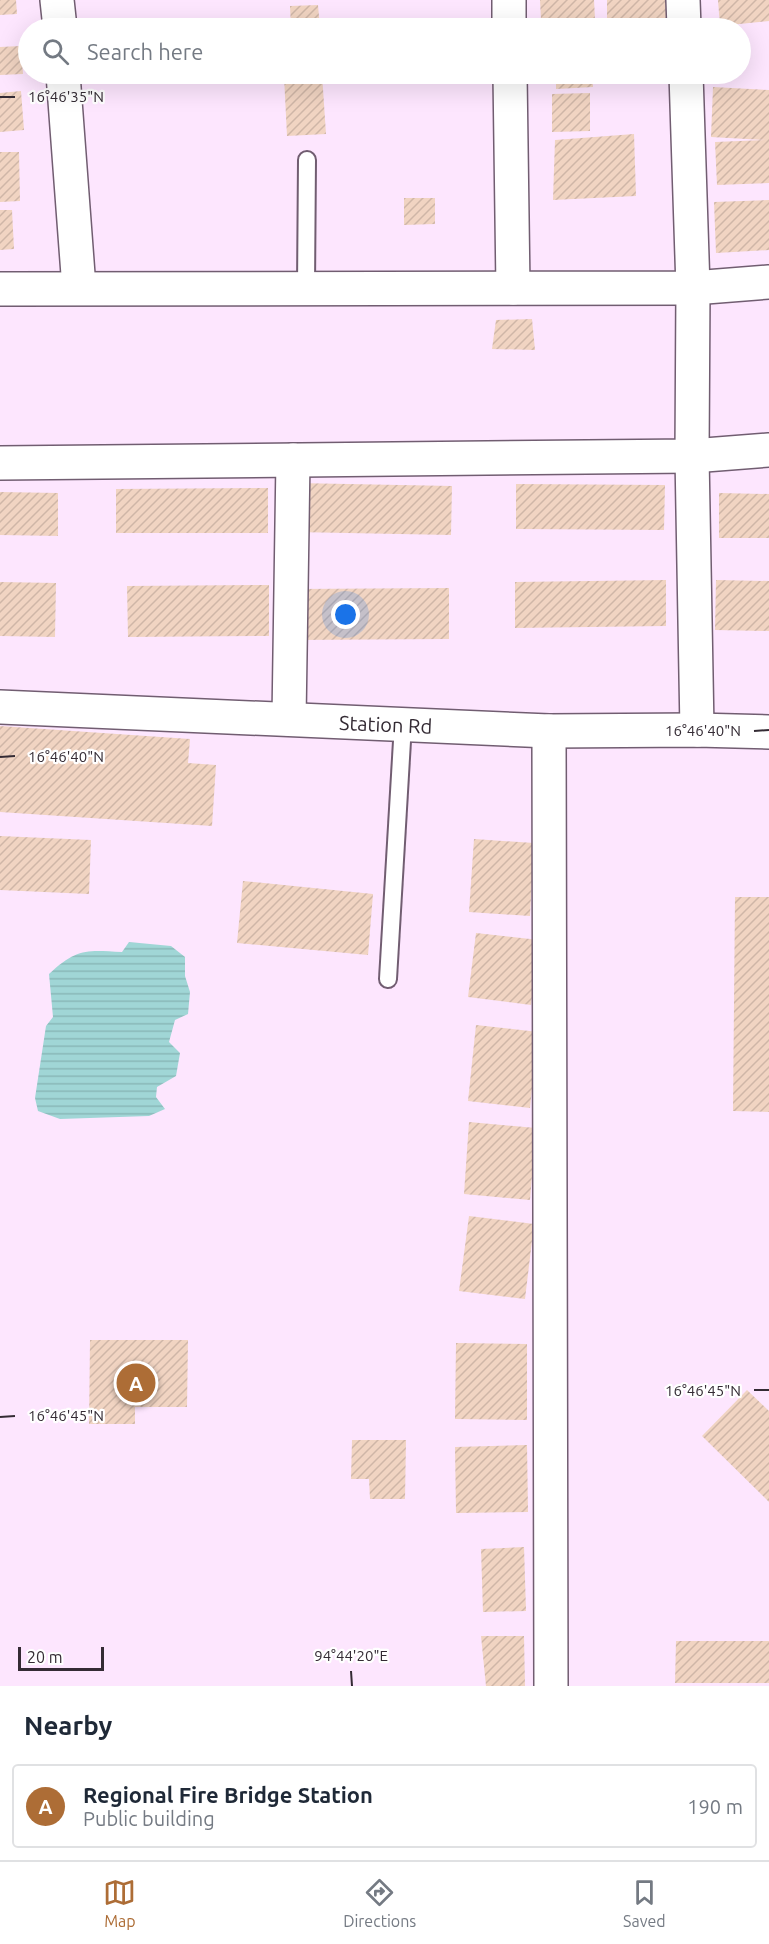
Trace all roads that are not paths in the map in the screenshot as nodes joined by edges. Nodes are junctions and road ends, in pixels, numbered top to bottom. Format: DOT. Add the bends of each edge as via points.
graph roads {
  1 [pos="57,0"];
  2 [pos="509,0"];
  3 [pos="683,0"];
  4 [pos="59,18"];
  5 [pos="509,18"];
  6 [pos="684,18"];
  7 [pos="64,84"];
  8 [pos="510,84"];
  9 [pos="686,84"];
  10 [pos="307,160"];
  11 [pos="769,282"];
  12 [pos="306,287"];
  13 [pos="79,288"];
  14 [pos="513,288"];
  15 [pos="693,288"];
  16 [pos="0,289"];
  17 [pos="769,450"];
  18 [pos="692,456"];
  19 [pos="292,460"];
  20 [pos="0,463"];
  21 [pos="0,707"];
  22 [pos="289,719"];
  23 [pos="403,724"];
  24 [pos="697,730"];
  25 [pos="549,731"];
  26 [pos="769,732"];
  27 [pos="388,979"];
  28 [pos="552,1686"];
  1 -- 4 [label="street"];
  2 -- 5 [label="street"];
  3 -- 6 [label="street"];
  7 -- 13 [label="street"];
  8 -- 14 [label="street"];
  9 -- 15 [label="street"];
  10 -- 12 [label="lane"];
  11 -- 15 [label="street"];
  12 -- 13 [label="street"];
  12 -- 14 [label="street"];
  13 -- 16 [label="street"];
  14 -- 15 [label="street"];
  15 -- 18 [label="street"];
  17 -- 18 [label="street"];
  18 -- 19 [label="street"];
  18 -- 24 [label="street"];
  19 -- 20 [label="street"];
  19 -- 22 [label="street"];
  21 -- 22 [label="street, Station Rd"];
  22 -- 23 [label="street, Station Rd"];
  23 -- 25 [label="street, Station Rd"];
  23 -- 27 [label="lane"];
  24 -- 25 [label="street, Station Rd"];
  24 -- 26 [label="street, Station Rd"];
  25 -- 28 [label="street"];
}
